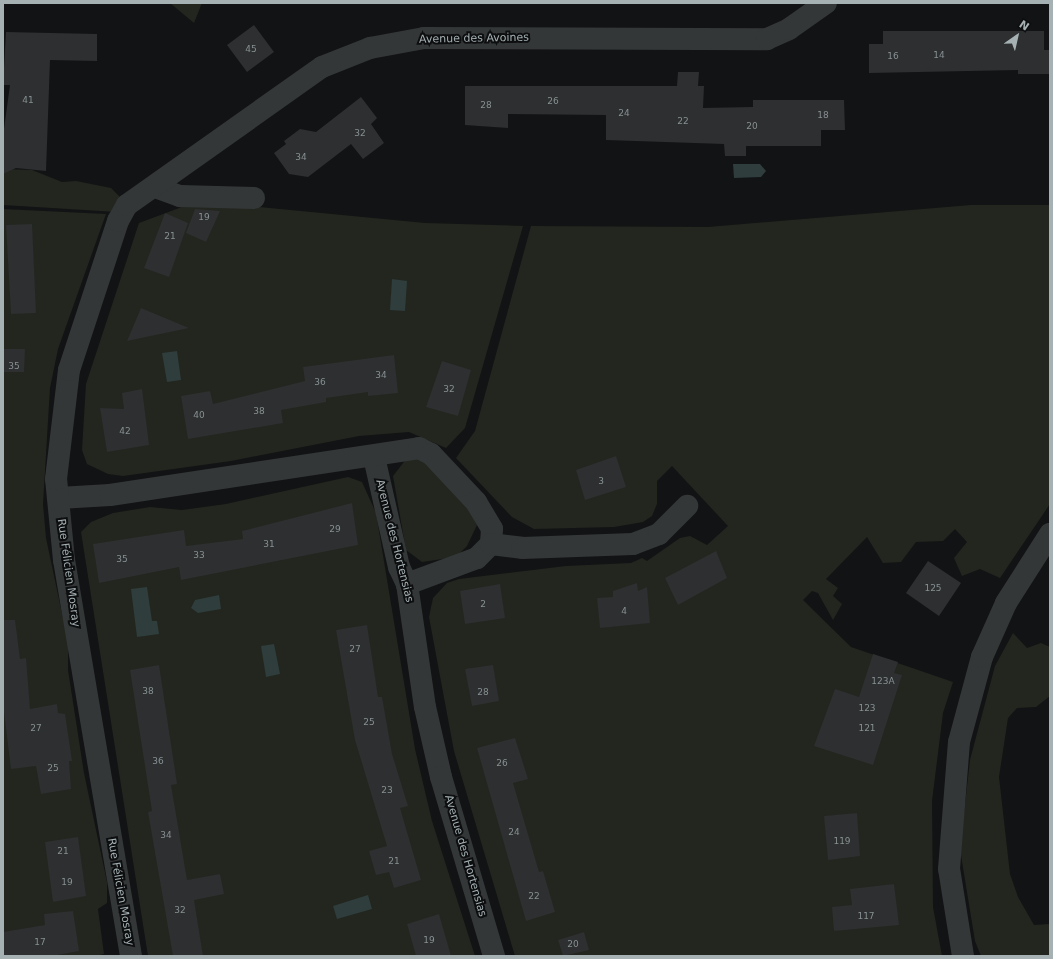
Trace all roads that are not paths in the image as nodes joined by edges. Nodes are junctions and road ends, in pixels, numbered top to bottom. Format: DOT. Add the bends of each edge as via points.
graph roads {
  1 [pos="826,3"];
  2 [pos="155,187"];
  3 [pos="254,198"];
  4 [pos="374,457"];
  5 [pos="59,498"];
  6 [pos="687,506"];
  7 [pos="1050,534"];
  8 [pos="491,544"];
  9 [pos="407,584"];
  10 [pos="131,956"];
  11 [pos="494,956"];
  12 [pos="963,956"];
  1 -- 2 [label="street, Avenue des Avoines" via="789,29 766,39 424,38 370,48 322,67"];
  2 -- 3 [label="street" via="180,196"];
  2 -- 5 [label="street, Rue Félicien Mosray" via="128,206 121,215 69,370 56,479"];
  4 -- 5 [label="street" via="110,495"];
  4 -- 8 [label="street" via="410,448 431,454 486,516 492,529"];
  4 -- 9 [label="street, Avenue des Hortensias" via="399,567"];
  5 -- 10 [label="street, Rue Félicien Mosray" via="64,555"];
  6 -- 8 [label="street" via="659,534 633,544 522,548"];
  7 -- 12 [label="street" via="1006,603 982,657 959,742 949,869"];
  8 -- 9 [label="street" via="477,558"];
  9 -- 11 [label="street, Avenue des Hortensias" via="432,739"];
}
